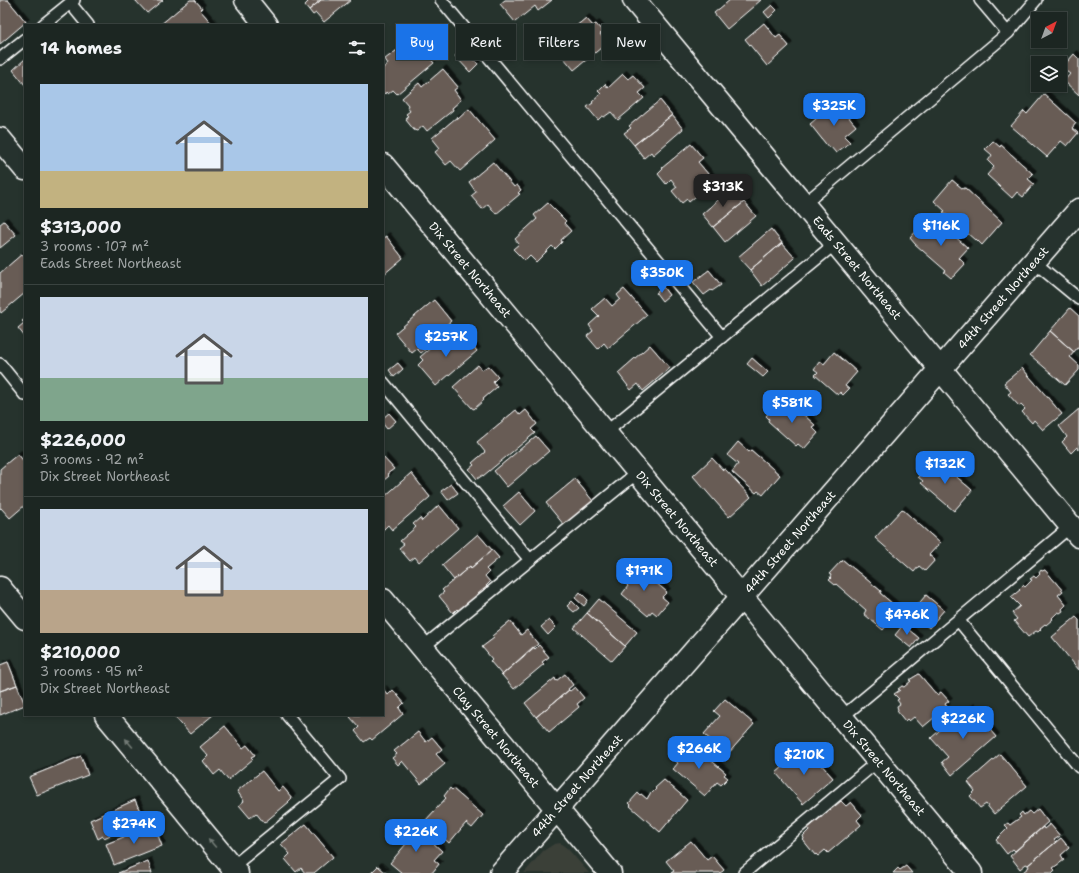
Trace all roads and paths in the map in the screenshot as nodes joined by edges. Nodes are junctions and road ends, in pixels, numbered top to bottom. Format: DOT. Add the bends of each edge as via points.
graph roads {
  1 [pos="246,0"];
  2 [pos="441,0"];
  3 [pos="634,0"];
  4 [pos="980,0"];
  5 [pos="1036,0"];
  6 [pos="72,2"];
  7 [pos="44,24"];
  8 [pos="87,24"];
  9 [pos="265,24"];
  10 [pos="1008,33"];
  11 [pos="24,40"];
  12 [pos="0,59"];
  13 [pos="0,139"];
  14 [pos="384,166"];
  15 [pos="24,168"];
  16 [pos="804,204"];
  17 [pos="1079,210"];
  18 [pos="836,243"];
  19 [pos="1034,262"];
  20 [pos="1079,299"];
  21 [pos="722,337"];
  22 [pos="0,364"];
  23 [pos="940,369"];
  24 [pos="384,383"];
  25 [pos="24,394"];
  26 [pos="605,433"];
  27 [pos="638,472"];
  28 [pos="1075,531"];
  29 [pos="530,560"];
  30 [pos="0,588"];
  31 [pos="742,597"];
  32 [pos="384,601"];
  33 [pos="24,617"];
  34 [pos="959,621"];
  35 [pos="422,648"];
  36 [pos="107,716"];
  37 [pos="288,716"];
  38 [pos="842,717"];
  39 [pos="878,761"];
  40 [pos="1079,766"];
  41 [pos="556,810"];
  42 [pos="235,870"];
  43 [pos="501,873"];
  44 [pos="610,873"];
  45 [pos="744,873"];
  46 [pos="971,873"];
  1 -- 9 [label="street"];
  2 -- 21 [label="lane"];
  3 -- 16 [label="street, Eads Street Northeast"];
  4 -- 10 [label="lane"];
  5 -- 10 [label="lane"];
  6 -- 7 [label="lane"];
  6 -- 8 [label="lane"];
  10 -- 16 [label="lane"];
  11 -- 12 [label="lane"];
  13 -- 15 [label="street"];
  14 -- 26 [label="street, Dix Street Northeast"];
  16 -- 18 [label="street, Eads Street Northeast"];
  17 -- 19 [label="street, 44th Street Northeast"];
  18 -- 21 [label="lane"];
  18 -- 23 [label="street, Eads Street Northeast"];
  19 -- 20 [label="lane"];
  19 -- 23 [label="street, 44th Street Northeast"];
  21 -- 26 [label="lane"];
  22 -- 25 [label="lane"];
  23 -- 28 [label="street, Eads Street Northeast"];
  23 -- 31 [label="street, 44th Street Northeast"];
  24 -- 29 [label="lane"];
  26 -- 27 [label="street, Dix Street Northeast"];
  27 -- 29 [label="lane"];
  27 -- 31 [label="street, Dix Street Northeast"];
  28 -- 34 [label="lane"];
  29 -- 35 [label="lane"];
  30 -- 33 [label="street"];
  31 -- 38 [label="street, Dix Street Northeast"];
  31 -- 41 [label="street, 44th Street Northeast"];
  32 -- 35 [label="street, Clay Street Northeast"];
  34 -- 38 [label="lane"];
  34 -- 40 [label="lane"];
  35 -- 41 [label="street, Clay Street Northeast"];
  42 -- 36 [label="street, one-way"];
  37 -- 42 [label="lane" via="340,779"];
  38 -- 39 [label="street, Dix Street Northeast"];
  39 -- 45 [label="lane"];
  39 -- 46 [label="street, Dix Street Northeast"];
  41 -- 43 [label="street, 44th Street Northeast"];
  41 -- 44 [label="street, Clay Street Northeast"];
}
